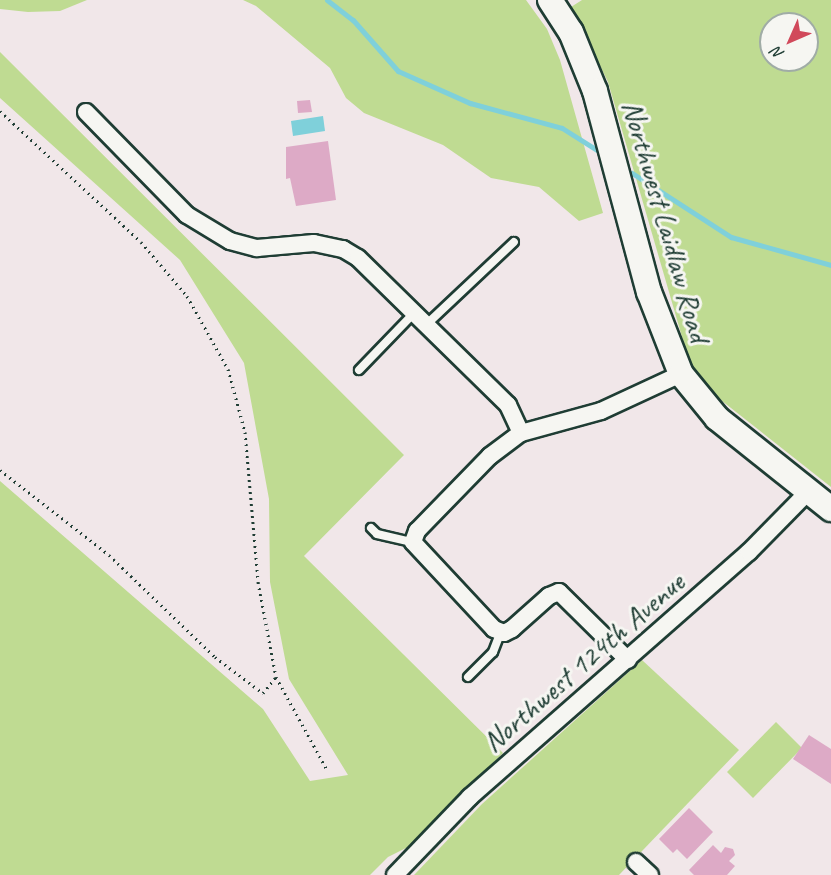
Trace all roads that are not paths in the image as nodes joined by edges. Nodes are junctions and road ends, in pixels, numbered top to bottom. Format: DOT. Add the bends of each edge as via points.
graph roads {
  1 [pos="550,0"];
  2 [pos="86,112"];
  3 [pos="514,242"];
  4 [pos="422,318"];
  5 [pos="359,370"];
  6 [pos="681,374"];
  7 [pos="521,433"];
  8 [pos="809,491"];
  9 [pos="831,509"];
  10 [pos="371,528"];
  11 [pos="414,542"];
  12 [pos="501,631"];
  13 [pos="628,660"];
  14 [pos="468,677"];
  15 [pos="636,862"];
  16 [pos="395,875"];
  17 [pos="650,875"];
  1 -- 6 [label="street, Northwest Laidlaw Road" via="570,32 595,91 649,292"];
  2 -- 4 [label="street" via="187,215 207,228 230,241 257,248 314,243 343,249 373,270"];
  3 -- 4 [label="lane"];
  4 -- 5 [label="lane"];
  4 -- 7 [label="street" via="507,405"];
  6 -- 7 [label="street" via="601,411"];
  6 -- 8 [label="street, Northwest Laidlaw Road" via="717,418"];
  7 -- 11 [label="street" via="490,456 417,531"];
  8 -- 9 [label="street, Northwest Laidlaw Road"];
  8 -- 13 [label="street, Northwest 124th Avenue"];
  10 -- 11 [label="lane" via="377,534"];
  11 -- 12 [label="street" via="418,551"];
  12 -- 13 [label="street" via="512,629 549,596 559,592"];
  12 -- 14 [label="lane" via="493,652"];
  13 -- 16 [label="street, Northwest 124th Avenue" via="470,797"];
  15 -- 17 [label="street"];
}
